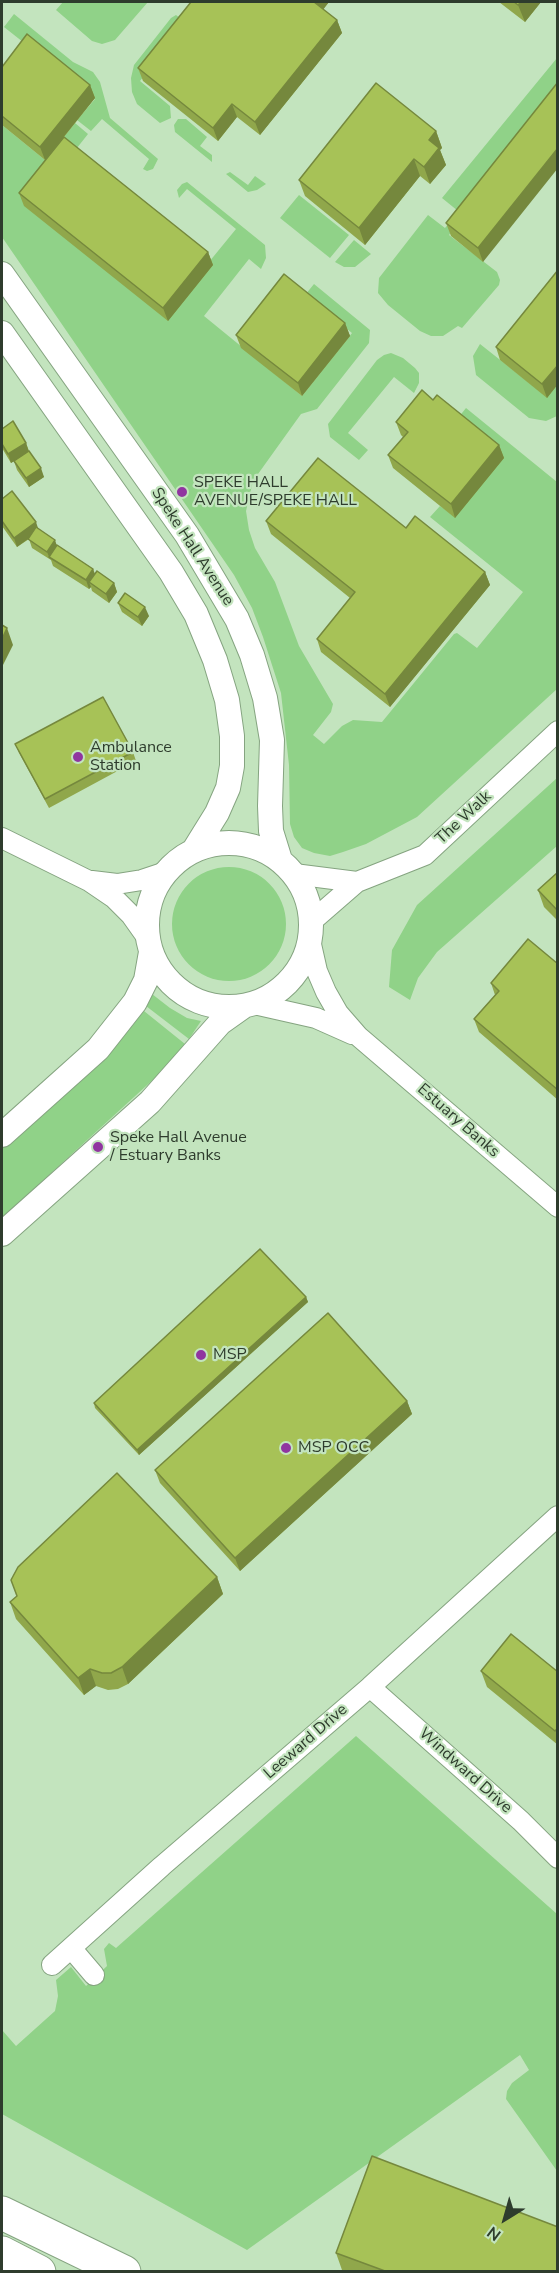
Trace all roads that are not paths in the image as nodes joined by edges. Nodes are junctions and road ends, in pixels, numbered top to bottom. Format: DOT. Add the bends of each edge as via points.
graph roads {
  1 [pos="2,274"];
  2 [pos="2,333"];
  3 [pos="558,730"];
  4 [pos="2,838"];
  5 [pos="194,850"];
  6 [pos="287,867"];
  7 [pos="166,872"];
  8 [pos="89,881"];
  9 [pos="357,882"];
  10 [pos="311,931"];
  11 [pos="150,946"];
  12 [pos="249,1005"];
  13 [pos="358,1036"];
  14 [pos="2,1135"];
  15 [pos="558,1207"];
  16 [pos="2,1234"];
  17 [pos="558,1516"];
  18 [pos="370,1687"];
  19 [pos="558,1858"];
  20 [pos="71,1948"];
  21 [pos="52,1965"];
  22 [pos="94,1975"];
  23 [pos="3,2218"];
  24 [pos="2,2253"];
  25 [pos="39,2271"];
  26 [pos="124,2271"];
  1 -- 6 [label="street, Speke Hall Avenue" via="187,535 237,619 265,698 272,740 271,831"];
  2 -- 5 [label="street, Speke Hall Avenue" via="171,572 196,614 215,660 227,700 232,766 217,813"];
  3 -- 9 [label="street, The Walk" via="425,855"];
  4 -- 8 [label="street"];
  5 -- 6 [label="street" via="218,843 241,844 264,850"];
  5 -- 7 [label="street"];
  6 -- 9 [label="street, The Walk"];
  6 -- 10 [label="street" via="306,897"];
  7 -- 8 [label="street" via="117,884"];
  7 -- 11 [label="street" via="153,892 147,915"];
  8 -- 11 [label="street" via="131,915"];
  9 -- 10 [label="street, The Walk"];
  10 -- 12 [label="street" via="304,959 292,978 275,994"];
  10 -- 13 [label="street, Estuary Banks" via="317,971 326,992"];
  11 -- 12 [label="street" via="157,965 172,985 194,1000 219,1007"];
  11 -- 14 [label="street" via="146,980 135,1002 98,1049"];
  12 -- 13 [label="street, Estuary Banks" via="316,1018"];
  12 -- 16 [label="street" via="220,1023 150,1102"];
  13 -- 15 [label="street, Estuary Banks"];
  17 -- 18 [label="street, Leeward Drive"];
  18 -- 19 [label="street, Windward Drive"];
  18 -- 20 [label="street, Leeward Drive"];
  20 -- 21 [label="street, Leeward Drive"];
  20 -- 22 [label="street"];
  23 -- 26 [label="highway"];
  24 -- 25 [label="highway"];
}
